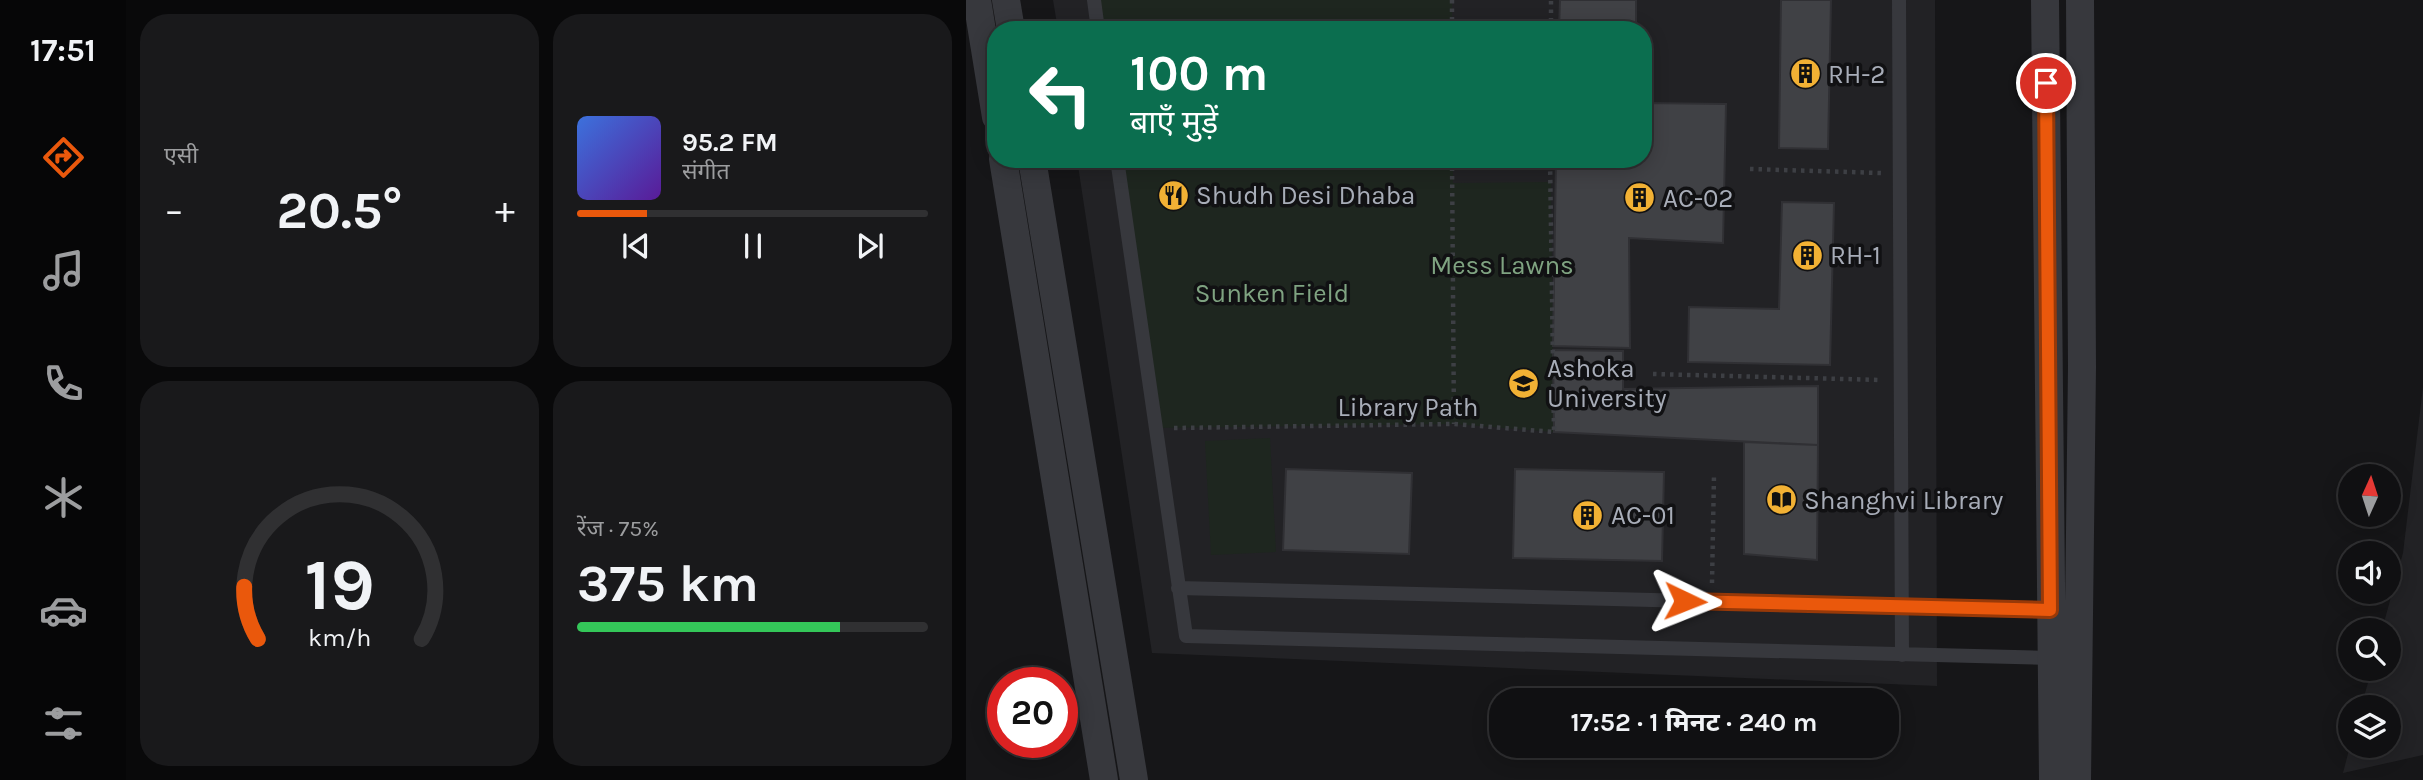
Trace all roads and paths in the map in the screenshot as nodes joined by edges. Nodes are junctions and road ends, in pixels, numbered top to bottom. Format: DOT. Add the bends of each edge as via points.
graph roads {
  1 [pos="976,0"];
  2 [pos="1006,0"];
  3 [pos="1094,0"];
  4 [pos="1452,0"];
  5 [pos="1552,0"];
  6 [pos="1899,0"];
  7 [pos="2045,0"];
  8 [pos="2080,0"];
  9 [pos="1010,21"];
  10 [pos="1097,21"];
  11 [pos="1452,21"];
  12 [pos="1551,21"];
  13 [pos="987,64"];
  14 [pos="1004,168"];
  15 [pos="1033,168"];
  16 [pos="1118,168"];
  17 [pos="1452,168"];
  18 [pos="1549,168"];
  19 [pos="1750,169"];
  20 [pos="1899,174"];
  21 [pos="1653,373"];
  22 [pos="1900,380"];
  23 [pos="1454,424"];
  24 [pos="1156,428"];
  25 [pos="1714,475"];
  26 [pos="1178,588"];
  27 [pos="1712,601"];
  28 [pos="1902,607"];
  29 [pos="2050,610"];
  30 [pos="1902,655"];
  31 [pos="2050,659"];
  32 [pos="1104,780"];
  33 [pos="1134,780"];
  34 [pos="2053,780"];
  35 [pos="2077,780"];
  1 -- 13 [label="street"];
  2 -- 9 [label="street"];
  3 -- 10 [label="lane"];
  4 -- 11 [label="path"];
  5 -- 12 [label="path"];
  6 -- 20 [label="lane"];
  7 -- 29 [label="street"];
  8 -- 35 [label="street"];
  14 -- 32 [label="street"];
  15 -- 33 [label="street"];
  16 -- 24 [label="lane"];
  17 -- 23 [label="path"];
  18 -- 23 [label="path, Library Path" via="1554,432"];
  19 -- 20 [label="path"];
  20 -- 22 [label="lane"];
  21 -- 22 [label="path"];
  22 -- 28 [label="lane"];
  23 -- 24 [label="path, Library Path"];
  24 -- 26 [label="lane"];
  25 -- 27 [label="path"];
  26 -- 27 [label="lane"];
  26 -- 30 [label="lane" via="1186,636"];
  27 -- 28 [label="lane"];
  28 -- 29 [label="lane"];
  28 -- 30 [label="lane"];
  29 -- 31 [label="street"];
  30 -- 31 [label="lane"];
  31 -- 34 [label="street"];
}
